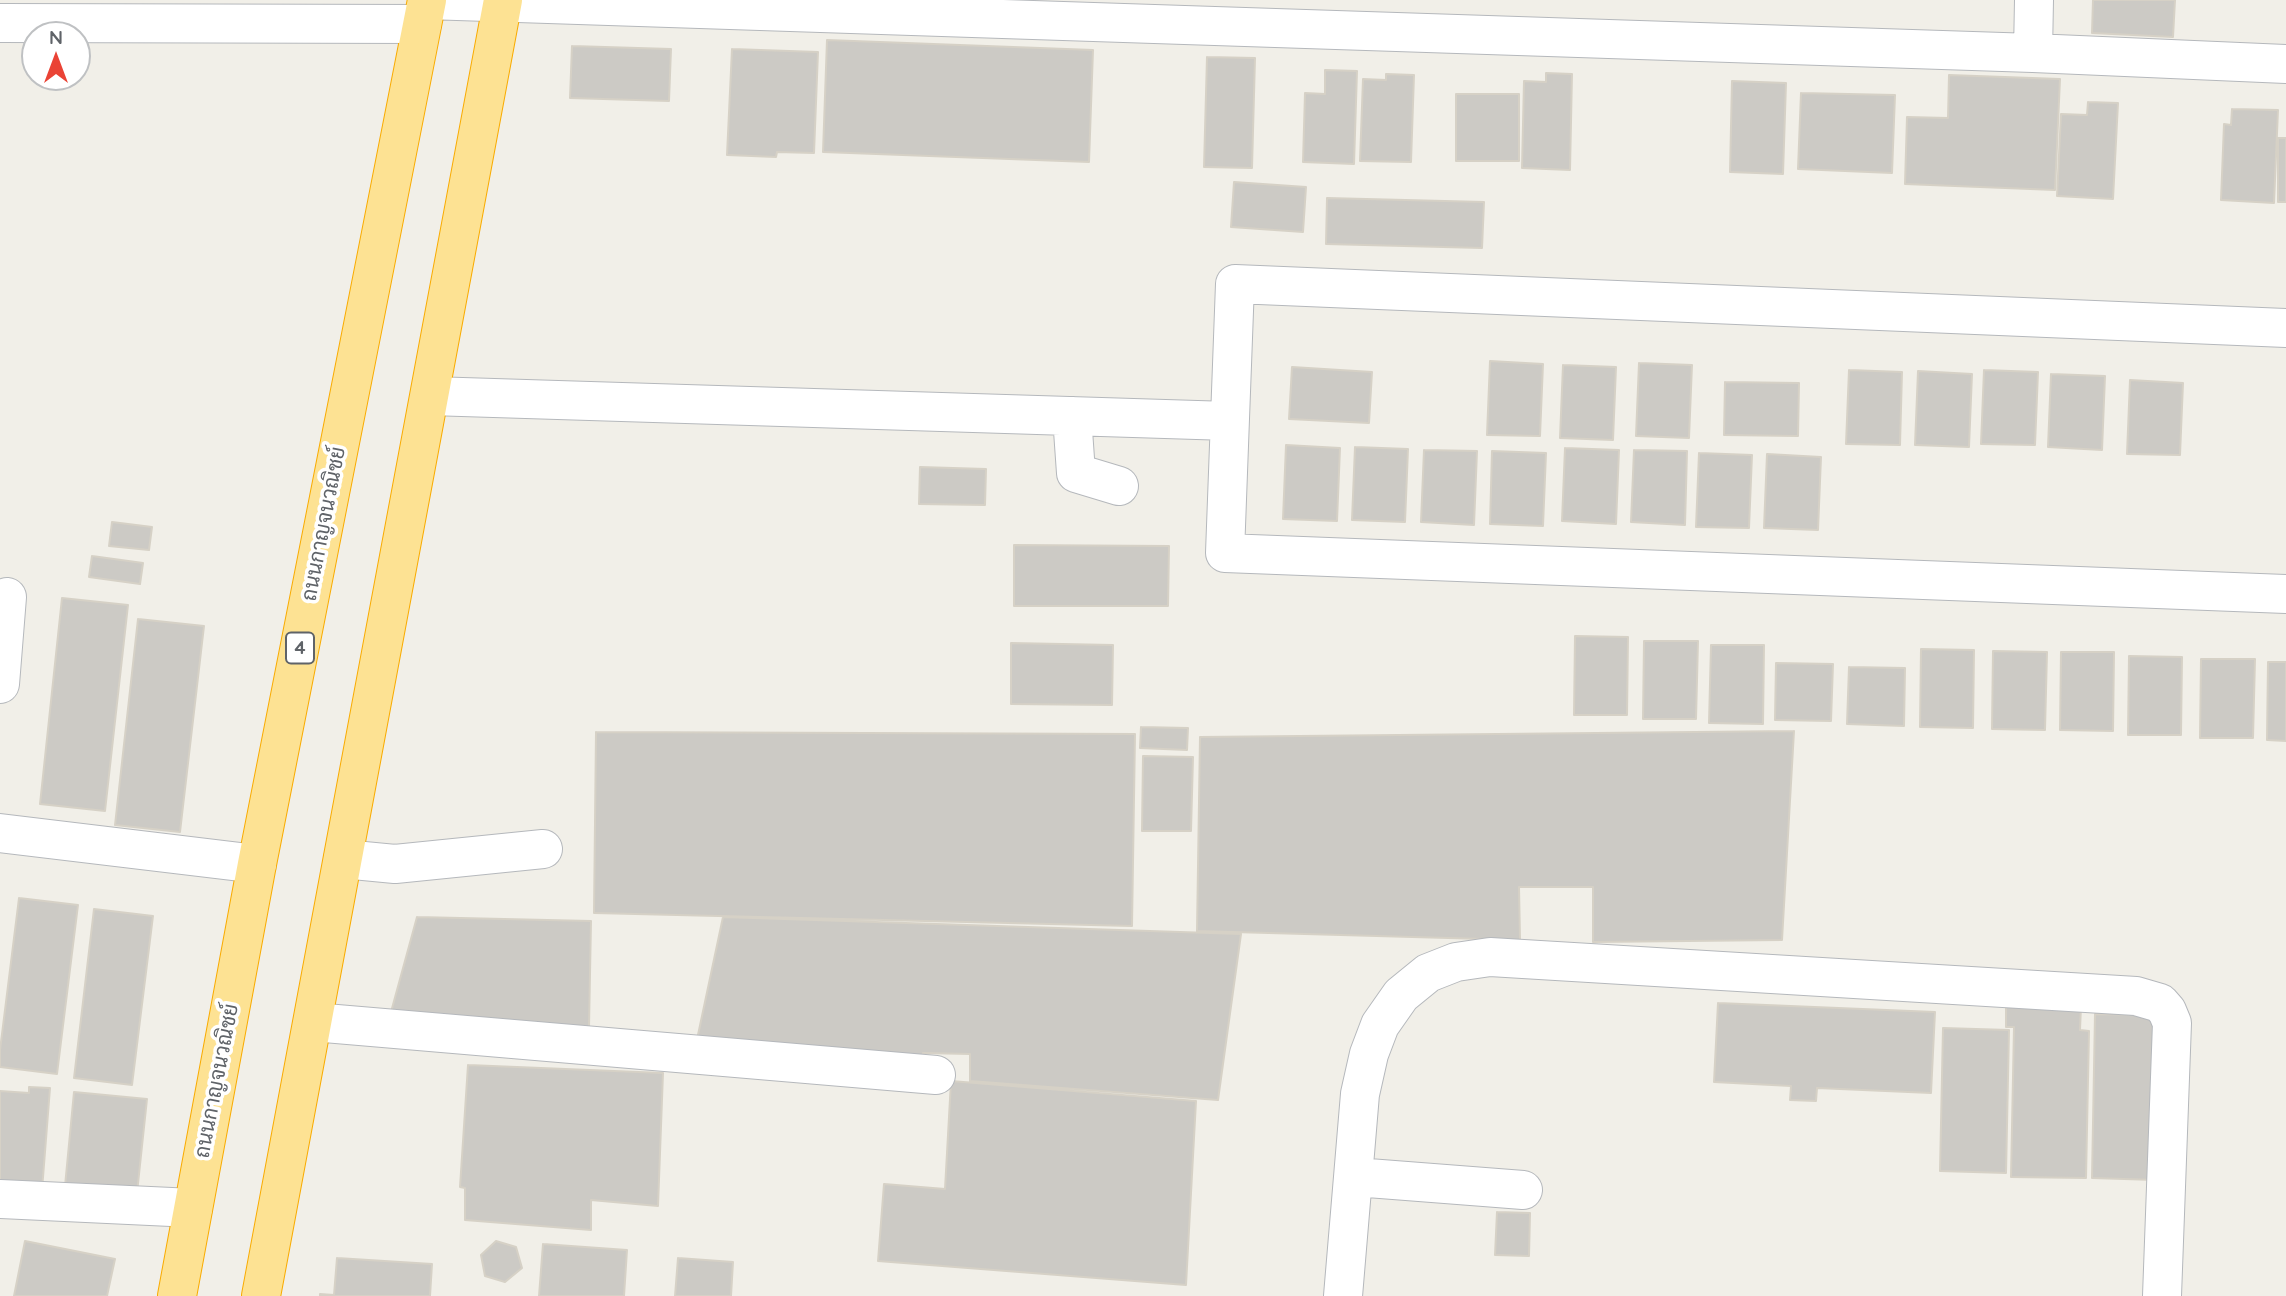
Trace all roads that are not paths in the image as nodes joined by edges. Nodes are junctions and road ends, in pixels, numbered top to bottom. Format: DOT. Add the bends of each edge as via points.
graph roads {
  1 [pos="2034,0"];
  2 [pos="502,1"];
  3 [pos="426,8"];
  4 [pos="1267,14"];
  5 [pos="0,23"];
  6 [pos="2033,53"];
  7 [pos="2286,64"];
  8 [pos="2286,328"];
  9 [pos="430,396"];
  10 [pos="1072,416"];
  11 [pos="1229,421"];
  12 [pos="1119,486"];
  13 [pos="2286,594"];
  14 [pos="7,597"];
  15 [pos="0,684"];
  16 [pos="0,834"];
  17 [pos="542,849"];
  18 [pos="343,859"];
  19 [pos="257,864"];
  20 [pos="313,1023"];
  21 [pos="936,1075"];
  22 [pos="1355,1177"];
  23 [pos="1523,1190"];
  24 [pos="0,1199"];
  25 [pos="193,1208"];
  26 [pos="177,1296"];
  27 [pos="261,1296"];
  28 [pos="1343,1296"];
  29 [pos="2162,1296"];
  1 -- 6 [label="street"];
  2 -- 3 [label="street"];
  2 -- 4 [label="street"];
  2 -- 9 [label="highway"];
  3 -- 5 [label="street"];
  3 -- 19 [label="highway, ถนนกาญจนวณิชย์ / 4"];
  4 -- 6 [label="street"];
  6 -- 7 [label="street"];
  8 -- 11 [label="street" via="1235,284"];
  9 -- 10 [label="street"];
  9 -- 18 [label="highway"];
  10 -- 11 [label="street"];
  10 -- 12 [label="street" via="1076,473"];
  11 -- 13 [label="street" via="1225,553"];
  14 -- 15 [label="street"];
  16 -- 19 [label="street"];
  17 -- 18 [label="street" via="395,863"];
  18 -- 20 [label="highway"];
  19 -- 25 [label="highway, ถนนกาญจนวณิชย์ / 4"];
  20 -- 21 [label="street"];
  20 -- 27 [label="highway"];
  22 -- 23 [label="street"];
  22 -- 28 [label="street"];
  22 -- 29 [label="street" via="1360,1094 1380,1025 1414,983 1456,962 1490,957 2136,996 2160,1003 2172,1023"];
  24 -- 25 [label="street"];
  25 -- 26 [label="highway, ถนนกาญจนวณิชย์ / 4"];
}
